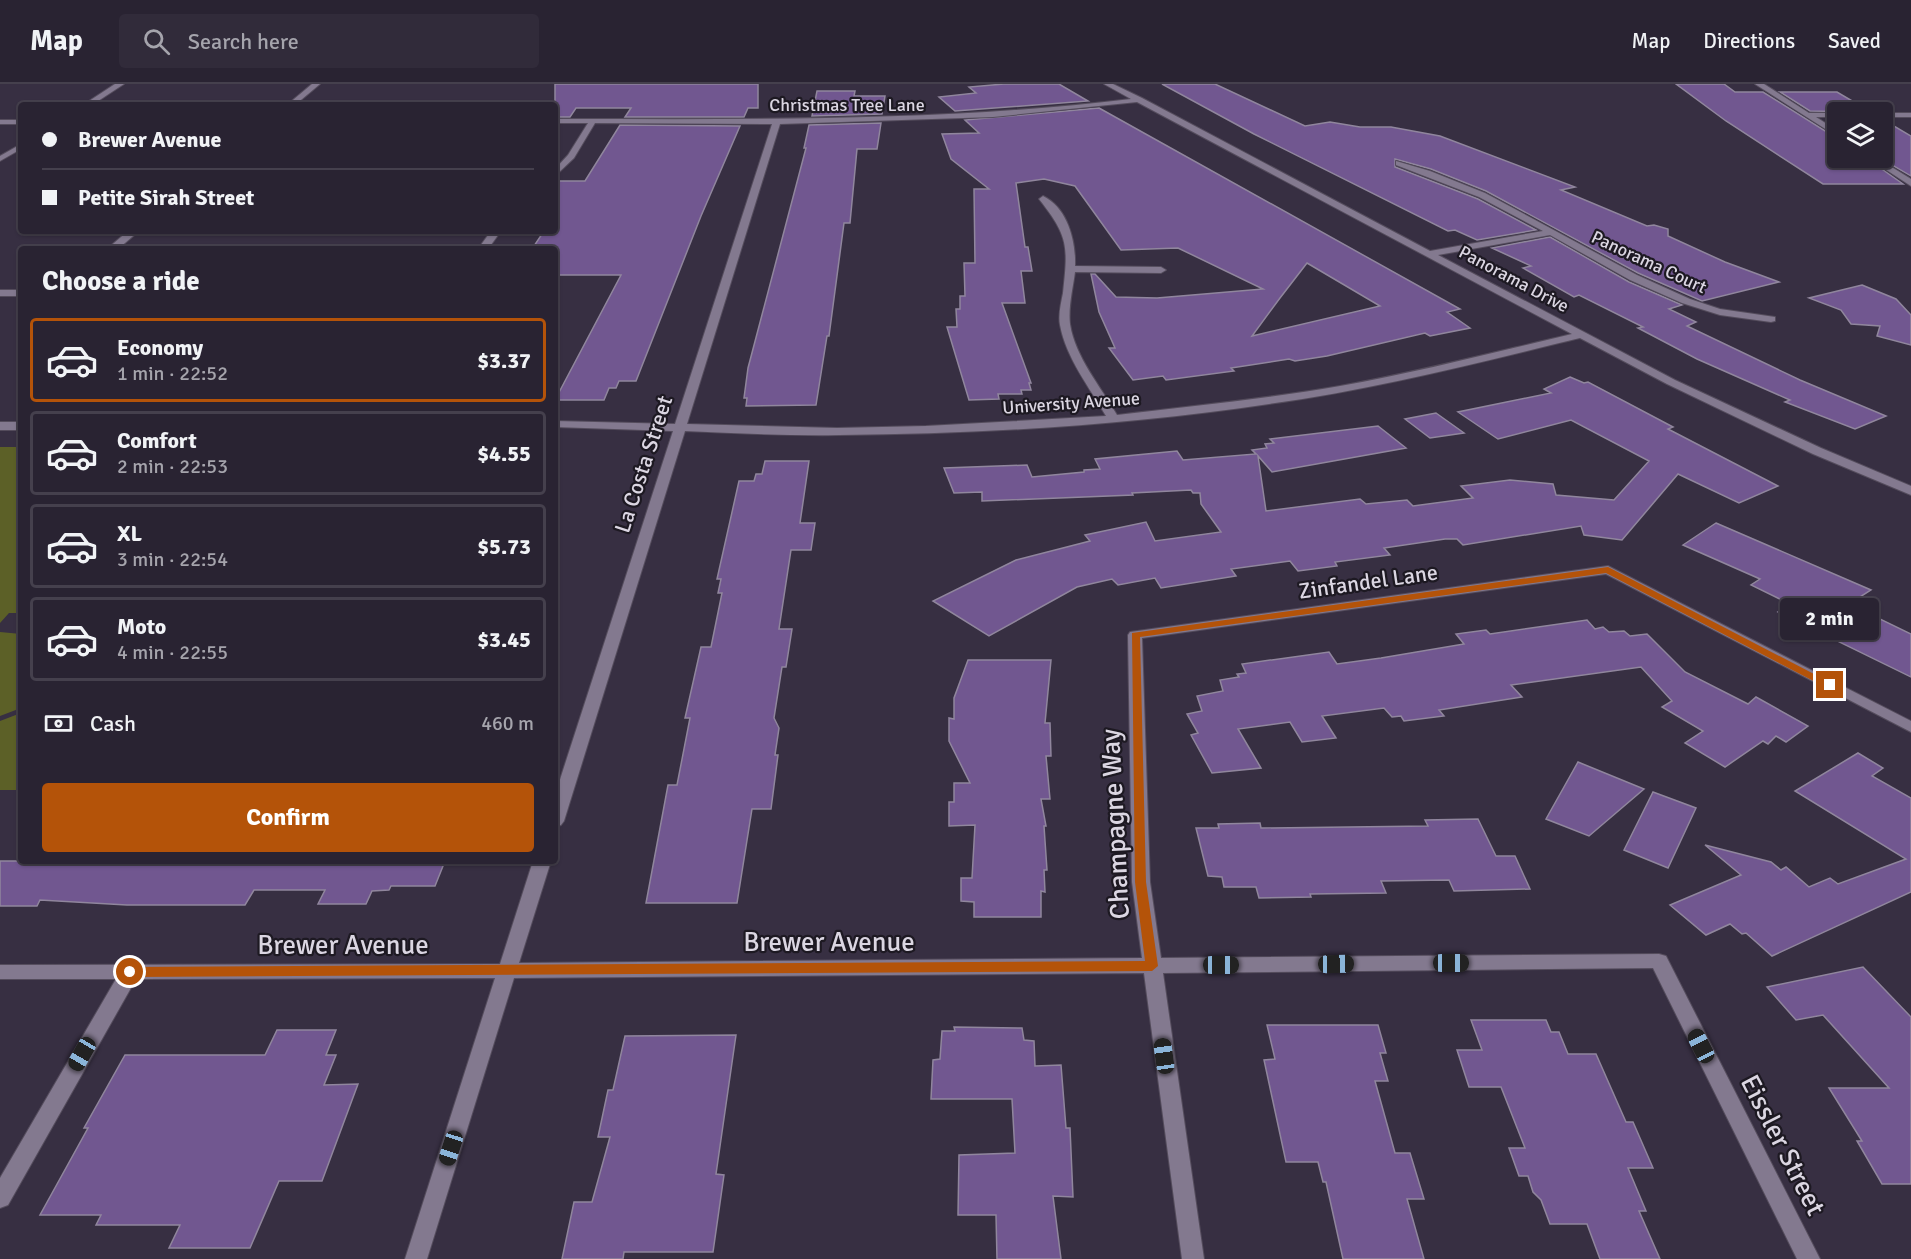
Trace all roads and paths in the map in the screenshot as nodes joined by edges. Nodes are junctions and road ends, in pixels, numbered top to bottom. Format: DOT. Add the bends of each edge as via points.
graph roads {
  1 [pos="120,84"];
  2 [pos="316,84"];
  3 [pos="1108,84"];
  4 [pos="1759,84"];
  5 [pos="1139,100"];
  6 [pos="92,102"];
  7 [pos="295,102"];
  8 [pos="1827,115"];
  9 [pos="1893,115"];
  10 [pos="1911,115"];
  11 [pos="1807,116"];
  12 [pos="558,121"];
  13 [pos="593,121"];
  14 [pos="777,121"];
  15 [pos="0,122"];
  16 [pos="18,122"];
  17 [pos="1827,128"];
  18 [pos="18,148"];
  19 [pos="2,158"];
  20 [pos="1400,163"];
  21 [pos="1888,168"];
  22 [pos="558,171"];
  23 [pos="1911,183"];
  24 [pos="1043,200"];
  25 [pos="1552,232"];
  26 [pos="130,234"];
  27 [pos="116,246"];
  28 [pos="1428,254"];
  29 [pos="1070,269"];
  30 [pos="1161,270"];
  31 [pos="0,293"];
  32 [pos="18,293"];
  33 [pos="1772,319"];
  34 [pos="1581,335"];
  35 [pos="1114,419"];
  36 [pos="558,424"];
  37 [pos="0,426"];
  38 [pos="18,426"];
  39 [pos="679,429"];
  40 [pos="1911,491"];
  41 [pos="1135,635"];
  42 [pos="1911,727"];
  43 [pos="558,812"];
  44 [pos="541,864"];
  45 [pos="1659,961"];
  46 [pos="1152,966"];
  47 [pos="507,971"];
  48 [pos="0,972"];
  49 [pos="130,972"];
  50 [pos="0,1198"];
  51 [pos="416,1259"];
  52 [pos="1193,1259"];
  53 [pos="1809,1259"];
  1 -- 6 [label="street"];
  2 -- 7 [label="street"];
  3 -- 5 [label="street, Panorama Drive"];
  4 -- 11 [label="street"];
  5 -- 14 [label="street, Christmas Tree Lane" via="982,118"];
  5 -- 28 [label="street, Panorama Drive"];
  8 -- 11 [label="street"];
  9 -- 10 [label="street"];
  11 -- 17 [label="street"];
  12 -- 13 [label="street, Christmas Tree Lane"];
  13 -- 14 [label="street, Christmas Tree Lane"];
  13 -- 22 [label="street"];
  14 -- 39 [label="street, La Costa Street"];
  15 -- 16 [label="street"];
  18 -- 19 [label="street"];
  20 -- 25 [label="street, Panorama Court" via="1473,191"];
  21 -- 23 [label="street"];
  24 -- 29 [label="street" via="1067,228 1072,245"];
  25 -- 28 [label="street"];
  25 -- 33 [label="street, Panorama Court" via="1671,293 1714,310"];
  26 -- 27 [label="street"];
  28 -- 34 [label="street, Panorama Drive"];
  29 -- 30 [label="street"];
  29 -- 35 [label="street" via="1065,325 1070,342"];
  31 -- 32 [label="street"];
  34 -- 35 [label="street, University Avenue" via="1341,389"];
  34 -- 40 [label="street, Panorama Drive" via="1739,416"];
  35 -- 39 [label="street, University Avenue" via="926,430"];
  36 -- 39 [label="street, University Avenue"];
  37 -- 38 [label="street"];
  39 -- 43 [label="street, La Costa Street"];
  41 -- 42 [label="street, Zinfandel Lane" via="1608,570"];
  41 -- 46 [label="street, Champagne Way" via="1141,882"];
  44 -- 47 [label="street"];
  45 -- 46 [label="street, Brewer Avenue"];
  45 -- 53 [label="street, Eissler Street"];
  46 -- 47 [label="street, Brewer Avenue"];
  46 -- 52 [label="street, Champagne Way"];
  47 -- 49 [label="street, Brewer Avenue"];
  47 -- 51 [label="street"];
  48 -- 49 [label="street, Brewer Avenue"];
  49 -- 50 [label="street"];
}
